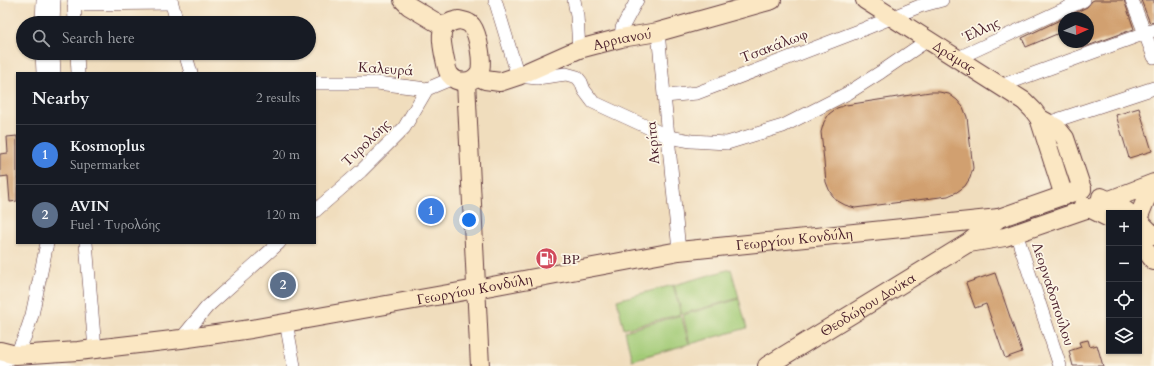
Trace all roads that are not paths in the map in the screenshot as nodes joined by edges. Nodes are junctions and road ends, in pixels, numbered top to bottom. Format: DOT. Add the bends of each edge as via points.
graph roads {
  1 [pos="43,0"];
  2 [pos="54,0"];
  3 [pos="403,0"];
  4 [pos="495,0"];
  5 [pos="574,0"];
  6 [pos="637,0"];
  7 [pos="772,0"];
  8 [pos="865,0"];
  9 [pos="942,0"];
  10 [pos="1084,0"];
  11 [pos="1132,0"];
  12 [pos="171,1"];
  13 [pos="74,2"];
  14 [pos="42,16"];
  15 [pos="53,16"];
  16 [pos="75,16"];
  17 [pos="175,16"];
  18 [pos="892,18"];
  19 [pos="444,27"];
  20 [pos="658,32"];
  21 [pos="1150,32"];
  22 [pos="622,38"];
  23 [pos="928,40"];
  24 [pos="579,50"];
  25 [pos="1154,57"];
  26 [pos="956,59"];
  27 [pos="42,60"];
  28 [pos="53,60"];
  29 [pos="77,60"];
  30 [pos="187,60"];
  31 [pos="43,72"];
  32 [pos="54,72"];
  33 [pos="78,72"];
  34 [pos="191,72"];
  35 [pos="518,76"];
  36 [pos="466,79"];
  37 [pos="316,83"];
  38 [pos="1000,86"];
  39 [pos="427,88"];
  40 [pos="1154,88"];
  41 [pos="665,96"];
  42 [pos="1044,121"];
  43 [pos="669,137"];
  44 [pos="1154,182"];
  45 [pos="1082,190"];
  46 [pos="1154,190"];
  47 [pos="1064,196"];
  48 [pos="1089,208"];
  49 [pos="1109,209"];
  50 [pos="316,210"];
  51 [pos="1142,210"];
  52 [pos="999,218"];
  53 [pos="1142,225"];
  54 [pos="1016,233"];
  55 [pos="1154,236"];
  56 [pos="968,243"];
  57 [pos="47,244"];
  58 [pos="86,244"];
  59 [pos="278,244"];
  60 [pos="1142,246"];
  61 [pos="679,251"];
  62 [pos="1154,261"];
  63 [pos="476,289"];
  64 [pos="286,322"];
  65 [pos="181,339"];
  66 [pos="95,350"];
  67 [pos="13,357"];
  68 [pos="0,364"];
  69 [pos="774,364"];
  70 [pos="294,366"];
  71 [pos="480,366"];
  72 [pos="1060,366"];
  1 -- 14 [label="street"];
  2 -- 15 [label="street"];
  3 -- 19 [label="street"];
  4 -- 35 [label="street"];
  5 -- 24 [label="street"];
  6 -- 22 [label="street" via="622,28"];
  7 -- 20 [label="street, Αρριανού"];
  8 -- 18 [label="street, Δράμας"];
  9 -- 18 [label="street, Τσακάλωφ"];
  10 -- 26 [label="street, Έλλης"];
  11 -- 21 [label="street"];
  12 -- 13 [label="street"];
  12 -- 17 [label="street"];
  13 -- 16 [label="street"];
  18 -- 23 [label="street, Δράμας"];
  18 -- 41 [label="street, Τσακάλωφ" via="697,93"];
  19 -- 36 [label="street" via="441,38 447,70"];
  19 -- 36 [label="street" via="453,20 459,20 469,23 476,32 481,59 480,71"];
  20 -- 22 [label="street, Αρριανού"];
  20 -- 41 [label="street, Ακρίτα"];
  21 -- 25 [label="street"];
  21 -- 38 [label="street"];
  22 -- 24 [label="street, Αρριανού"];
  23 -- 26 [label="street, Δράμας"];
  23 -- 43 [label="street" via="854,89 784,126 727,143"];
  24 -- 35 [label="street, Αρριανού"];
  26 -- 38 [label="street, Δράμας"];
  27 -- 31 [label="street"];
  28 -- 32 [label="street"];
  29 -- 33 [label="street"];
  30 -- 34 [label="street"];
  35 -- 36 [label="street, Αρριανού" via="500,82"];
  35 -- 43 [label="street" via="537,78 566,74 576,77 594,102"];
  36 -- 39 [label="street, Καλευρά"];
  36 -- 63 [label="street"];
  37 -- 39 [label="street, Καλευρά" via="377,83"];
  38 -- 42 [label="street, Δράμας" via="1024,101"];
  39 -- 50 [label="street, Τυρολόης" via="404,128 361,171"];
  40 -- 42 [label="street"];
  41 -- 43 [label="street, Ακρίτα"];
  42 -- 45 [label="street, Δράμας" via="1057,128 1065,138"];
  42 -- 47 [label="street, Δράμας"];
  43 -- 61 [label="street, Ακρίτα"];
  44 -- 49 [label="street"];
  45 -- 47 [label="street, Θεοδώρου Δούκα"];
  45 -- 49 [label="street"];
  46 -- 51 [label="street"];
  47 -- 48 [label="street"];
  47 -- 52 [label="street, Θεοδώρου Δούκα"];
  48 -- 49 [label="street"];
  48 -- 54 [label="street, Θεοδώρου Δούκα"];
  52 -- 56 [label="street, Θεοδώρου Δούκα"];
  52 -- 61 [label="street, Γεωργίου Κονδύλη"];
  53 -- 55 [label="street"];
  54 -- 56 [label="street, Θεοδώρου Δούκα"];
  54 -- 72 [label="street, Λεορναδοπούλου"];
  56 -- 69 [label="street, Θεοδώρου Δούκα"];
  57 -- 67 [label="street" via="32,315 25,336"];
  58 -- 66 [label="street"];
  59 -- 65 [label="street" via="207,307"];
  60 -- 62 [label="street"];
  61 -- 63 [label="street, Γεωργίου Κονδύλη"];
  63 -- 64 [label="street, Γεωργίου Κονδύλη"];
  63 -- 71 [label="street"];
  64 -- 65 [label="street, Γεωργίου Κονδύλη"];
  64 -- 70 [label="street"];
  65 -- 66 [label="street, Γεωργίου Κονδύλη"];
  66 -- 67 [label="street, Γεωργίου Κονδύλη"];
  67 -- 68 [label="street, Γεωργίου Κονδύλη"];
}
